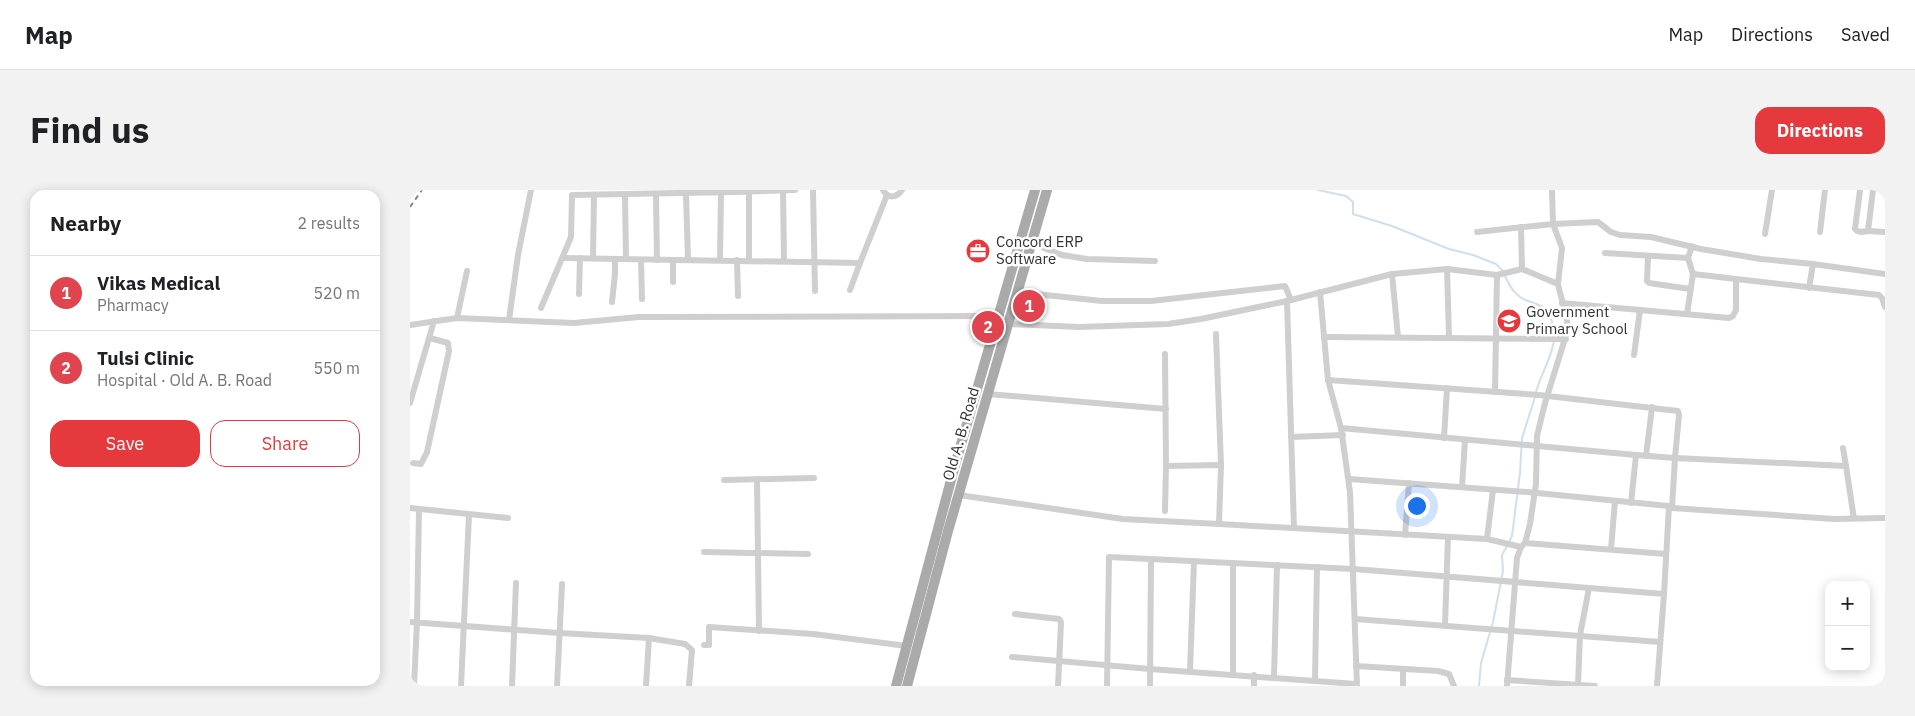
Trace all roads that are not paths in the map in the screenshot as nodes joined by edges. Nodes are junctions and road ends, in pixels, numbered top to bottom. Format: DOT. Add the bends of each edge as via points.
graph roads {
  1 [pos="531,190"];
  2 [pos="767,190"];
  3 [pos="783,190"];
  4 [pos="795,190"];
  5 [pos="813,190"];
  6 [pos="902,190"];
  7 [pos="1035,190"];
  8 [pos="1047,190"];
  9 [pos="1552,190"];
  10 [pos="1772,190"];
  11 [pos="1825,190"];
  12 [pos="1860,190"];
  13 [pos="1874,190"];
  14 [pos="734,191"];
  15 [pos="572,192"];
  16 [pos="633,192"];
  17 [pos="667,192"];
  18 [pos="749,192"];
  19 [pos="885,192"];
  20 [pos="602,193"];
  21 [pos="721,193"];
  22 [pos="686,194"];
  23 [pos="594,195"];
  24 [pos="625,195"];
  25 [pos="656,195"];
  26 [pos="1553,224"];
  27 [pos="1521,227"];
  28 [pos="1868,231"];
  29 [pos="1477,232"];
  30 [pos="1820,232"];
  31 [pos="1885,232"];
  32 [pos="1765,234"];
  33 [pos="1031,243"];
  34 [pos="1692,246"];
  35 [pos="1605,253"];
  36 [pos="1648,256"];
  37 [pos="563,258"];
  38 [pos="580,258"];
  39 [pos="593,258"];
  40 [pos="1688,258"];
  41 [pos="614,259"];
  42 [pos="626,259"];
  43 [pos="641,260"];
  44 [pos="657,260"];
  45 [pos="673,260"];
  46 [pos="688,260"];
  47 [pos="720,260"];
  48 [pos="737,260"];
  49 [pos="750,260"];
  50 [pos="784,260"];
  51 [pos="814,261"];
  52 [pos="1155,261"];
  53 [pos="860,263"];
  54 [pos="1813,264"];
  55 [pos="1446,269"];
  56 [pos="1522,269"];
  57 [pos="467,271"];
  58 [pos="1392,274"];
  59 [pos="1693,274"];
  60 [pos="1885,274"];
  61 [pos="1500,275"];
  62 [pos="1736,279"];
  63 [pos="673,282"];
  64 [pos="1558,284"];
  65 [pos="1808,288"];
  66 [pos="1690,289"];
  67 [pos="850,290"];
  68 [pos="815,291"];
  69 [pos="1017,292"];
  70 [pos="1320,292"];
  71 [pos="579,294"];
  72 [pos="738,296"];
  73 [pos="642,299"];
  74 [pos="1289,301"];
  75 [pos="612,302"];
  76 [pos="1562,303"];
  77 [pos="1885,307"];
  78 [pos="542,308"];
  79 [pos="1640,310"];
  80 [pos="1687,314"];
  81 [pos="998,316"];
  82 [pos="457,318"];
  83 [pos="509,320"];
  84 [pos="434,321"];
  85 [pos="1008,324"];
  86 [pos="410,325"];
  87 [pos="1216,334"];
  88 [pos="1324,337"];
  89 [pos="1398,337"];
  90 [pos="430,338"];
  91 [pos="1449,338"];
  92 [pos="1496,338"];
  93 [pos="1562,339"];
  94 [pos="1165,354"];
  95 [pos="1634,355"];
  96 [pos="1328,380"];
  97 [pos="1447,388"];
  98 [pos="1495,392"];
  99 [pos="988,394"];
  100 [pos="1547,397"];
  101 [pos="410,404"];
  102 [pos="1652,407"];
  103 [pos="1166,409"];
  104 [pos="1341,428"];
  105 [pos="1343,436"];
  106 [pos="1292,437"];
  107 [pos="1444,438"];
  108 [pos="1465,440"];
  109 [pos="1537,446"];
  110 [pos="1843,448"];
  111 [pos="1636,455"];
  112 [pos="1646,456"];
  113 [pos="1675,458"];
  114 [pos="411,462"];
  115 [pos="1221,465"];
  116 [pos="1166,466"];
  117 [pos="1846,466"];
  118 [pos="410,470"];
  119 [pos="814,478"];
  120 [pos="757,479"];
  121 [pos="1349,479"];
  122 [pos="724,480"];
  123 [pos="1409,483"];
  124 [pos="1462,488"];
  125 [pos="1493,490"];
  126 [pos="1534,493"];
  127 [pos="959,495"];
  128 [pos="1615,501"];
  129 [pos="1631,503"];
  130 [pos="410,508"];
  131 [pos="419,510"];
  132 [pos="1165,511"];
  133 [pos="469,515"];
  134 [pos="508,518"];
  135 [pos="1885,518"];
  136 [pos="1854,519"];
  137 [pos="1219,524"];
  138 [pos="1294,528"];
  139 [pos="1351,531"];
  140 [pos="1405,535"];
  141 [pos="1448,537"];
  142 [pos="1487,539"];
  143 [pos="1523,545"];
  144 [pos="1611,549"];
  145 [pos="704,552"];
  146 [pos="758,552"];
  147 [pos="808,554"];
  148 [pos="1666,554"];
  149 [pos="1151,559"];
  150 [pos="1194,561"];
  151 [pos="1233,563"];
  152 [pos="1277,565"];
  153 [pos="1317,567"];
  154 [pos="1354,569"];
  155 [pos="1447,576"];
  156 [pos="1510,581"];
  157 [pos="516,583"];
  158 [pos="562,584"];
  159 [pos="1589,588"];
  160 [pos="1664,594"];
  161 [pos="1015,614"];
  162 [pos="1355,618"];
  163 [pos="414,622"];
  164 [pos="1445,625"];
  165 [pos="464,626"];
  166 [pos="515,630"];
  167 [pos="1510,630"];
  168 [pos="759,631"];
  169 [pos="559,633"];
  170 [pos="1580,635"];
  171 [pos="649,638"];
  172 [pos="1660,642"];
  173 [pos="704,645"];
  174 [pos="907,646"];
  175 [pos="1012,657"];
  176 [pos="1059,662"];
  177 [pos="1108,664"];
  178 [pos="1356,666"];
  179 [pos="1150,669"];
  180 [pos="1403,669"];
  181 [pos="1190,671"];
  182 [pos="1233,674"];
  183 [pos="1254,675"];
  184 [pos="1274,677"];
  185 [pos="1315,680"];
  186 [pos="1507,683"];
  187 [pos="1546,684"];
  188 [pos="1356,685"];
  189 [pos="1578,685"];
  190 [pos="414,686"];
  191 [pos="461,686"];
  192 [pos="512,686"];
  193 [pos="557,686"];
  194 [pos="646,686"];
  195 [pos="689,686"];
  196 [pos="896,686"];
  197 [pos="907,686"];
  198 [pos="1058,686"];
  199 [pos="1108,686"];
  200 [pos="1150,686"];
  201 [pos="1254,686"];
  202 [pos="1403,686"];
  203 [pos="1454,686"];
  204 [pos="1595,686"];
  205 [pos="1657,686"];
  1 -- 83 [label="street"];
  2 -- 3 [label="street"];
  2 -- 18 [label="street"];
  3 -- 4 [label="street"];
  3 -- 50 [label="street"];
  5 -- 51 [label="street"];
  6 -- 19 [label="street" via="895,196"];
  7 -- 81 [label="main road, Old A. B. Road"];
  8 -- 33 [label="main road, Old A. B. Road"];
  9 -- 26 [label="street"];
  10 -- 32 [label="street"];
  11 -- 30 [label="street"];
  12 -- 28 [label="street" via="1854,229 1863,233"];
  13 -- 28 [label="street"];
  14 -- 18 [label="street"];
  14 -- 21 [label="street"];
  15 -- 23 [label="street"];
  15 -- 37 [label="street" via="571,238"];
  16 -- 24 [label="street"];
  16 -- 25 [label="street"];
  17 -- 22 [label="street"];
  17 -- 25 [label="street"];
  18 -- 49 [label="street"];
  19 -- 53 [label="street"];
  20 -- 23 [label="street"];
  20 -- 24 [label="street"];
  21 -- 22 [label="street"];
  21 -- 47 [label="street"];
  22 -- 46 [label="street"];
  23 -- 39 [label="street"];
  24 -- 42 [label="street"];
  25 -- 44 [label="street"];
  26 -- 27 [label="street"];
  26 -- 34 [label="street" via="1598,222 1616,234"];
  26 -- 64 [label="street" via="1562,248"];
  27 -- 29 [label="street"];
  27 -- 56 [label="street"];
  28 -- 31 [label="street"];
  33 -- 52 [label="street" via="1062,255 1087,259"];
  33 -- 69 [label="main road, Old A. B. Road"];
  34 -- 40 [label="street"];
  34 -- 54 [label="street" via="1753,258"];
  35 -- 36 [label="street"];
  36 -- 40 [label="street"];
  36 -- 66 [label="street" via="1649,283"];
  37 -- 38 [label="street"];
  37 -- 78 [label="street"];
  38 -- 39 [label="street"];
  38 -- 71 [label="street"];
  39 -- 41 [label="street"];
  40 -- 59 [label="street"];
  41 -- 42 [label="street"];
  41 -- 75 [label="street"];
  42 -- 43 [label="street"];
  43 -- 44 [label="street"];
  43 -- 73 [label="street"];
  44 -- 45 [label="street"];
  45 -- 46 [label="street"];
  45 -- 63 [label="street"];
  46 -- 47 [label="street"];
  47 -- 48 [label="street"];
  48 -- 49 [label="street"];
  48 -- 72 [label="street"];
  49 -- 50 [label="street"];
  50 -- 51 [label="street"];
  51 -- 53 [label="street"];
  51 -- 68 [label="street"];
  53 -- 67 [label="street"];
  54 -- 60 [label="street"];
  54 -- 65 [label="street"];
  55 -- 58 [label="street"];
  55 -- 61 [label="street"];
  55 -- 91 [label="street"];
  56 -- 61 [label="street"];
  56 -- 64 [label="street"];
  57 -- 82 [label="street"];
  58 -- 70 [label="street"];
  58 -- 89 [label="street"];
  59 -- 62 [label="street"];
  59 -- 66 [label="street"];
  61 -- 92 [label="street"];
  62 -- 65 [label="street"];
  62 -- 80 [label="street" via="1734,316"];
  64 -- 76 [label="street"];
  65 -- 77 [label="street" via="1879,294"];
  66 -- 80 [label="street"];
  69 -- 74 [label="street" via="1102,301 1151,301 1285,286"];
  69 -- 85 [label="main road, Old A. B. Road"];
  70 -- 74 [label="street"];
  70 -- 88 [label="street"];
  74 -- 85 [label="street" via="1168,324 1079,327"];
  74 -- 106 [label="street"];
  76 -- 79 [label="street"];
  76 -- 93 [label="street" via="1568,318 1568,329"];
  79 -- 80 [label="street"];
  79 -- 95 [label="street"];
  81 -- 83 [label="street" via="639,318 574,323"];
  81 -- 174 [label="main road, Old A. B. Road"];
  82 -- 83 [label="street"];
  82 -- 84 [label="street"];
  84 -- 86 [label="street"];
  84 -- 90 [label="street"];
  85 -- 99 [label="main road, Old A. B. Road"];
  87 -- 115 [label="street"];
  88 -- 89 [label="street"];
  88 -- 96 [label="street"];
  89 -- 91 [label="street"];
  90 -- 101 [label="street"];
  90 -- 114 [label="street" via="448,343 449,351 427,452 421,464"];
  91 -- 92 [label="street"];
  92 -- 93 [label="street"];
  92 -- 98 [label="street"];
  93 -- 100 [label="street"];
  94 -- 103 [label="street"];
  96 -- 97 [label="street"];
  96 -- 104 [label="street"];
  97 -- 98 [label="street"];
  97 -- 107 [label="street"];
  98 -- 100 [label="street"];
  99 -- 103 [label="street"];
  99 -- 127 [label="main road, Old A. B. Road"];
  100 -- 102 [label="street"];
  100 -- 109 [label="street"];
  102 -- 112 [label="street"];
  102 -- 113 [label="street" via="1678,411"];
  103 -- 116 [label="street"];
  104 -- 105 [label="street"];
  104 -- 107 [label="street"];
  105 -- 106 [label="street"];
  105 -- 121 [label="street"];
  106 -- 138 [label="street"];
  107 -- 108 [label="street"];
  108 -- 109 [label="street"];
  108 -- 124 [label="street"];
  109 -- 111 [label="street"];
  109 -- 126 [label="street"];
  110 -- 117 [label="street"];
  111 -- 112 [label="street"];
  111 -- 129 [label="street"];
  112 -- 113 [label="street"];
  113 -- 117 [label="street"];
  113 -- 136 [label="street" via="1672,508"];
  114 -- 118 [label="street"];
  115 -- 116 [label="street"];
  115 -- 137 [label="street"];
  116 -- 132 [label="street"];
  117 -- 136 [label="street"];
  119 -- 120 [label="street"];
  120 -- 122 [label="street"];
  120 -- 146 [label="street"];
  121 -- 123 [label="street"];
  121 -- 139 [label="street"];
  123 -- 124 [label="street"];
  123 -- 140 [label="street"];
  124 -- 125 [label="street"];
  125 -- 126 [label="street"];
  125 -- 142 [label="street"];
  126 -- 128 [label="street"];
  126 -- 143 [label="street"];
  127 -- 137 [label="street" via="1123,519"];
  127 -- 197 [label="main road, Old A. B. Road"];
  128 -- 129 [label="street"];
  128 -- 144 [label="street"];
  129 -- 148 [label="street" via="1669,506"];
  130 -- 131 [label="street"];
  131 -- 133 [label="street"];
  131 -- 163 [label="street"];
  133 -- 134 [label="street"];
  133 -- 165 [label="street"];
  135 -- 136 [label="street"];
  137 -- 138 [label="street"];
  138 -- 139 [label="street"];
  139 -- 140 [label="street"];
  139 -- 154 [label="street"];
  140 -- 141 [label="street"];
  141 -- 142 [label="street"];
  141 -- 155 [label="street"];
  142 -- 143 [label="street"];
  143 -- 144 [label="street"];
  143 -- 156 [label="street"];
  144 -- 148 [label="street"];
  145 -- 146 [label="street"];
  146 -- 147 [label="street"];
  146 -- 168 [label="street"];
  148 -- 160 [label="street"];
  149 -- 150 [label="street"];
  149 -- 177 [label="street" via="1109,557"];
  149 -- 179 [label="street"];
  150 -- 151 [label="street"];
  150 -- 181 [label="street"];
  151 -- 152 [label="street"];
  151 -- 182 [label="street"];
  152 -- 153 [label="street"];
  152 -- 184 [label="street"];
  153 -- 154 [label="street"];
  153 -- 185 [label="street"];
  154 -- 155 [label="street"];
  154 -- 162 [label="street"];
  155 -- 156 [label="street"];
  155 -- 164 [label="street"];
  156 -- 159 [label="street"];
  156 -- 167 [label="street"];
  157 -- 166 [label="street"];
  158 -- 169 [label="street"];
  159 -- 160 [label="street"];
  159 -- 170 [label="street"];
  160 -- 172 [label="street"];
  161 -- 176 [label="street" via="1059,619"];
  162 -- 164 [label="street"];
  162 -- 178 [label="street"];
  163 -- 165 [label="street"];
  163 -- 190 [label="street"];
  164 -- 167 [label="street"];
  165 -- 166 [label="street"];
  165 -- 191 [label="street"];
  166 -- 169 [label="street"];
  166 -- 192 [label="street"];
  167 -- 170 [label="street"];
  167 -- 186 [label="street"];
  168 -- 173 [label="street" via="709,627 709,645"];
  168 -- 174 [label="street"];
  169 -- 171 [label="street"];
  169 -- 193 [label="street"];
  170 -- 172 [label="street"];
  170 -- 189 [label="street"];
  171 -- 194 [label="street"];
  171 -- 195 [label="street" via="688,645 692,650"];
  172 -- 205 [label="street"];
  174 -- 196 [label="main road, Old A. B. Road"];
  175 -- 176 [label="street"];
  176 -- 177 [label="street"];
  176 -- 198 [label="street"];
  177 -- 179 [label="street"];
  177 -- 199 [label="street"];
  178 -- 180 [label="street"];
  178 -- 188 [label="street"];
  179 -- 181 [label="street"];
  179 -- 200 [label="street"];
  180 -- 202 [label="street"];
  180 -- 203 [label="street" via="1449,674"];
  181 -- 182 [label="street"];
  182 -- 183 [label="street"];
  183 -- 184 [label="street"];
  183 -- 201 [label="street"];
  184 -- 185 [label="street"];
  185 -- 188 [label="street"];
  186 -- 187 [label="street"];
  187 -- 189 [label="street"];
  189 -- 204 [label="street"];
}
